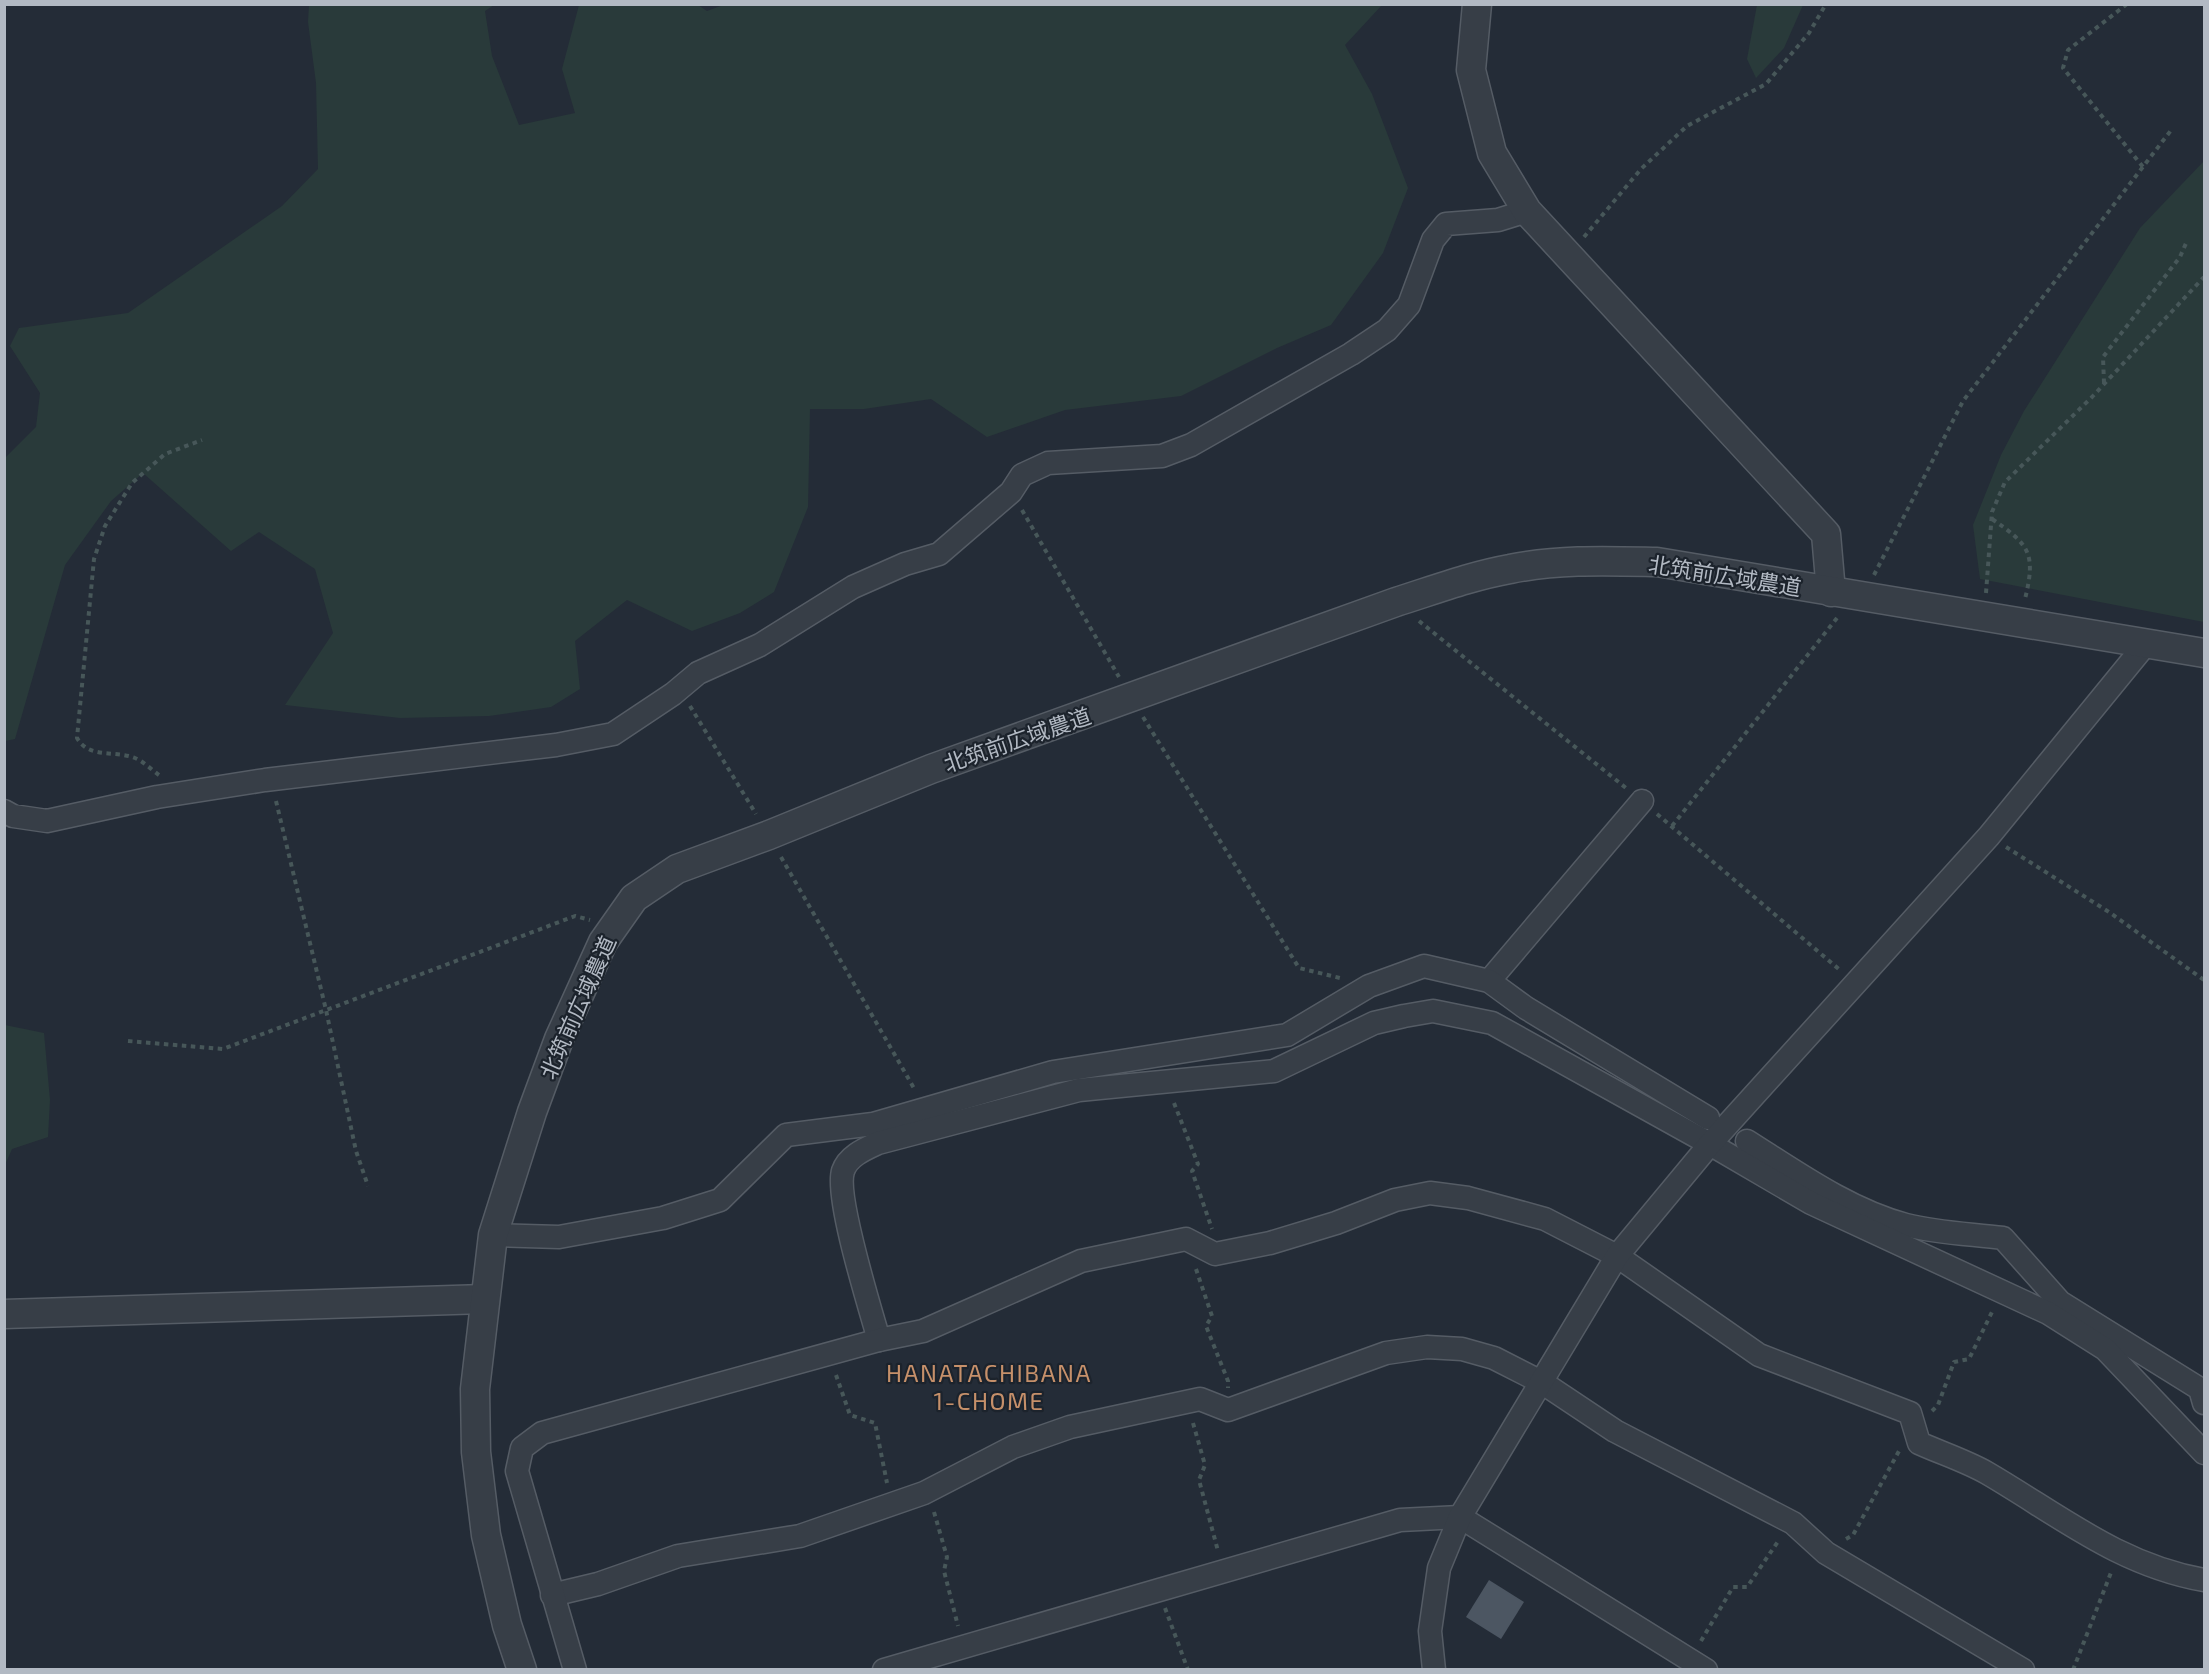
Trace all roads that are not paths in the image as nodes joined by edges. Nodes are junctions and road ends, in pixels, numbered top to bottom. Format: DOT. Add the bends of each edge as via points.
graph roads {
  1 [pos="1477,4"];
  2 [pos="1527,211"];
  3 [pos="1848,594"];
  4 [pos="2145,645"];
  5 [pos="2205,653"];
  6 [pos="1642,801"];
  7 [pos="4,811"];
  8 [pos="1489,981"];
  9 [pos="1338,1005"];
  10 [pos="1357,1030"];
  11 [pos="1708,1118"];
  12 [pos="1747,1141"];
  13 [pos="1710,1144"];
  14 [pos="493,1235"];
  15 [pos="1617,1256"];
  16 [pos="485,1299"];
  17 [pos="4,1314"];
  18 [pos="879,1340"];
  19 [pos="1543,1383"];
  20 [pos="2205,1403"];
  21 [pos="2205,1453"];
  22 [pos="1460,1517"];
  23 [pos="2205,1580"];
  24 [pos="552,1595"];
  25 [pos="1698,1665"];
  26 [pos="522,1670"];
  27 [pos="574,1670"];
  28 [pos="884,1670"];
  29 [pos="1434,1670"];
  30 [pos="2023,1670"];
  1 -- 2 [label="street" via="1471,70 1492,153"];
  2 -- 3 [label="street" via="1826,534"];
  2 -- 7 [label="street" via="1498,220 1446,224 1433,240 1408,305 1387,330 1351,354 1191,445 1162,456 1048,464 1022,475 1011,492 939,554 905,564 854,588 760,645 698,672 613,734 556,745 166,796 46,821"];
  3 -- 4 [label="street, 北筑前広域農道"];
  3 -- 14 [label="street, 北筑前広域農道" via="1657,562 1575,561 1511,568 1396,602 930,770 677,869 634,898 603,942 559,1039"];
  4 -- 5 [label="street, 北筑前広域農道"];
  4 -- 13 [label="street" via="1989,836"];
  6 -- 8 [label="street"];
  8 -- 9 [label="street" via="1424,966 1369,986"];
  8 -- 11 [label="street" via="1526,1008"];
  9 -- 10 [label="street"];
  9 -- 14 [label="street" via="1287,1035 1053,1072 873,1124 786,1135 720,1200 663,1218 560,1237"];
  10 -- 13 [label="street" via="1433,1011 1492,1023"];
  10 -- 18 [label="street" via="1274,1071 1079,1090 859,1151 843,1170 841,1197"];
  12 -- 20 [label="street" via="1814,1184 1878,1216 1907,1226 2002,1238 2060,1302 2200,1389"];
  13 -- 15 [label="street"];
  13 -- 21 [label="street" via="1811,1203 2048,1313 2105,1349"];
  14 -- 16 [label="street, 北筑前広域農道"];
  15 -- 18 [label="street" via="1545,1219 1468,1198 1430,1194 1395,1200 1270,1243 1215,1254 1186,1239 1081,1261 923,1330"];
  15 -- 19 [label="street"];
  15 -- 23 [label="street" via="1759,1355 1910,1413 1919,1443 1985,1472 2120,1553 2182,1576"];
  16 -- 17 [label="street"];
  16 -- 26 [label="street, 北筑前広域農道" via="475,1389 476,1452 486,1535"];
  18 -- 24 [label="street" via="542,1433 522,1448 517,1471"];
  19 -- 22 [label="street"];
  19 -- 24 [label="street" via="1494,1359 1462,1349 1427,1347 1386,1353 1228,1410 1200,1399 1070,1428 1013,1447 928,1491 800,1536 678,1556 598,1584"];
  19 -- 30 [label="street" via="1615,1431 1793,1523 1826,1553"];
  22 -- 25 [label="street"];
  22 -- 28 [label="street" via="1400,1520"];
  22 -- 29 [label="street" via="1439,1568 1430,1631"];
  24 -- 27 [label="street"];
}
